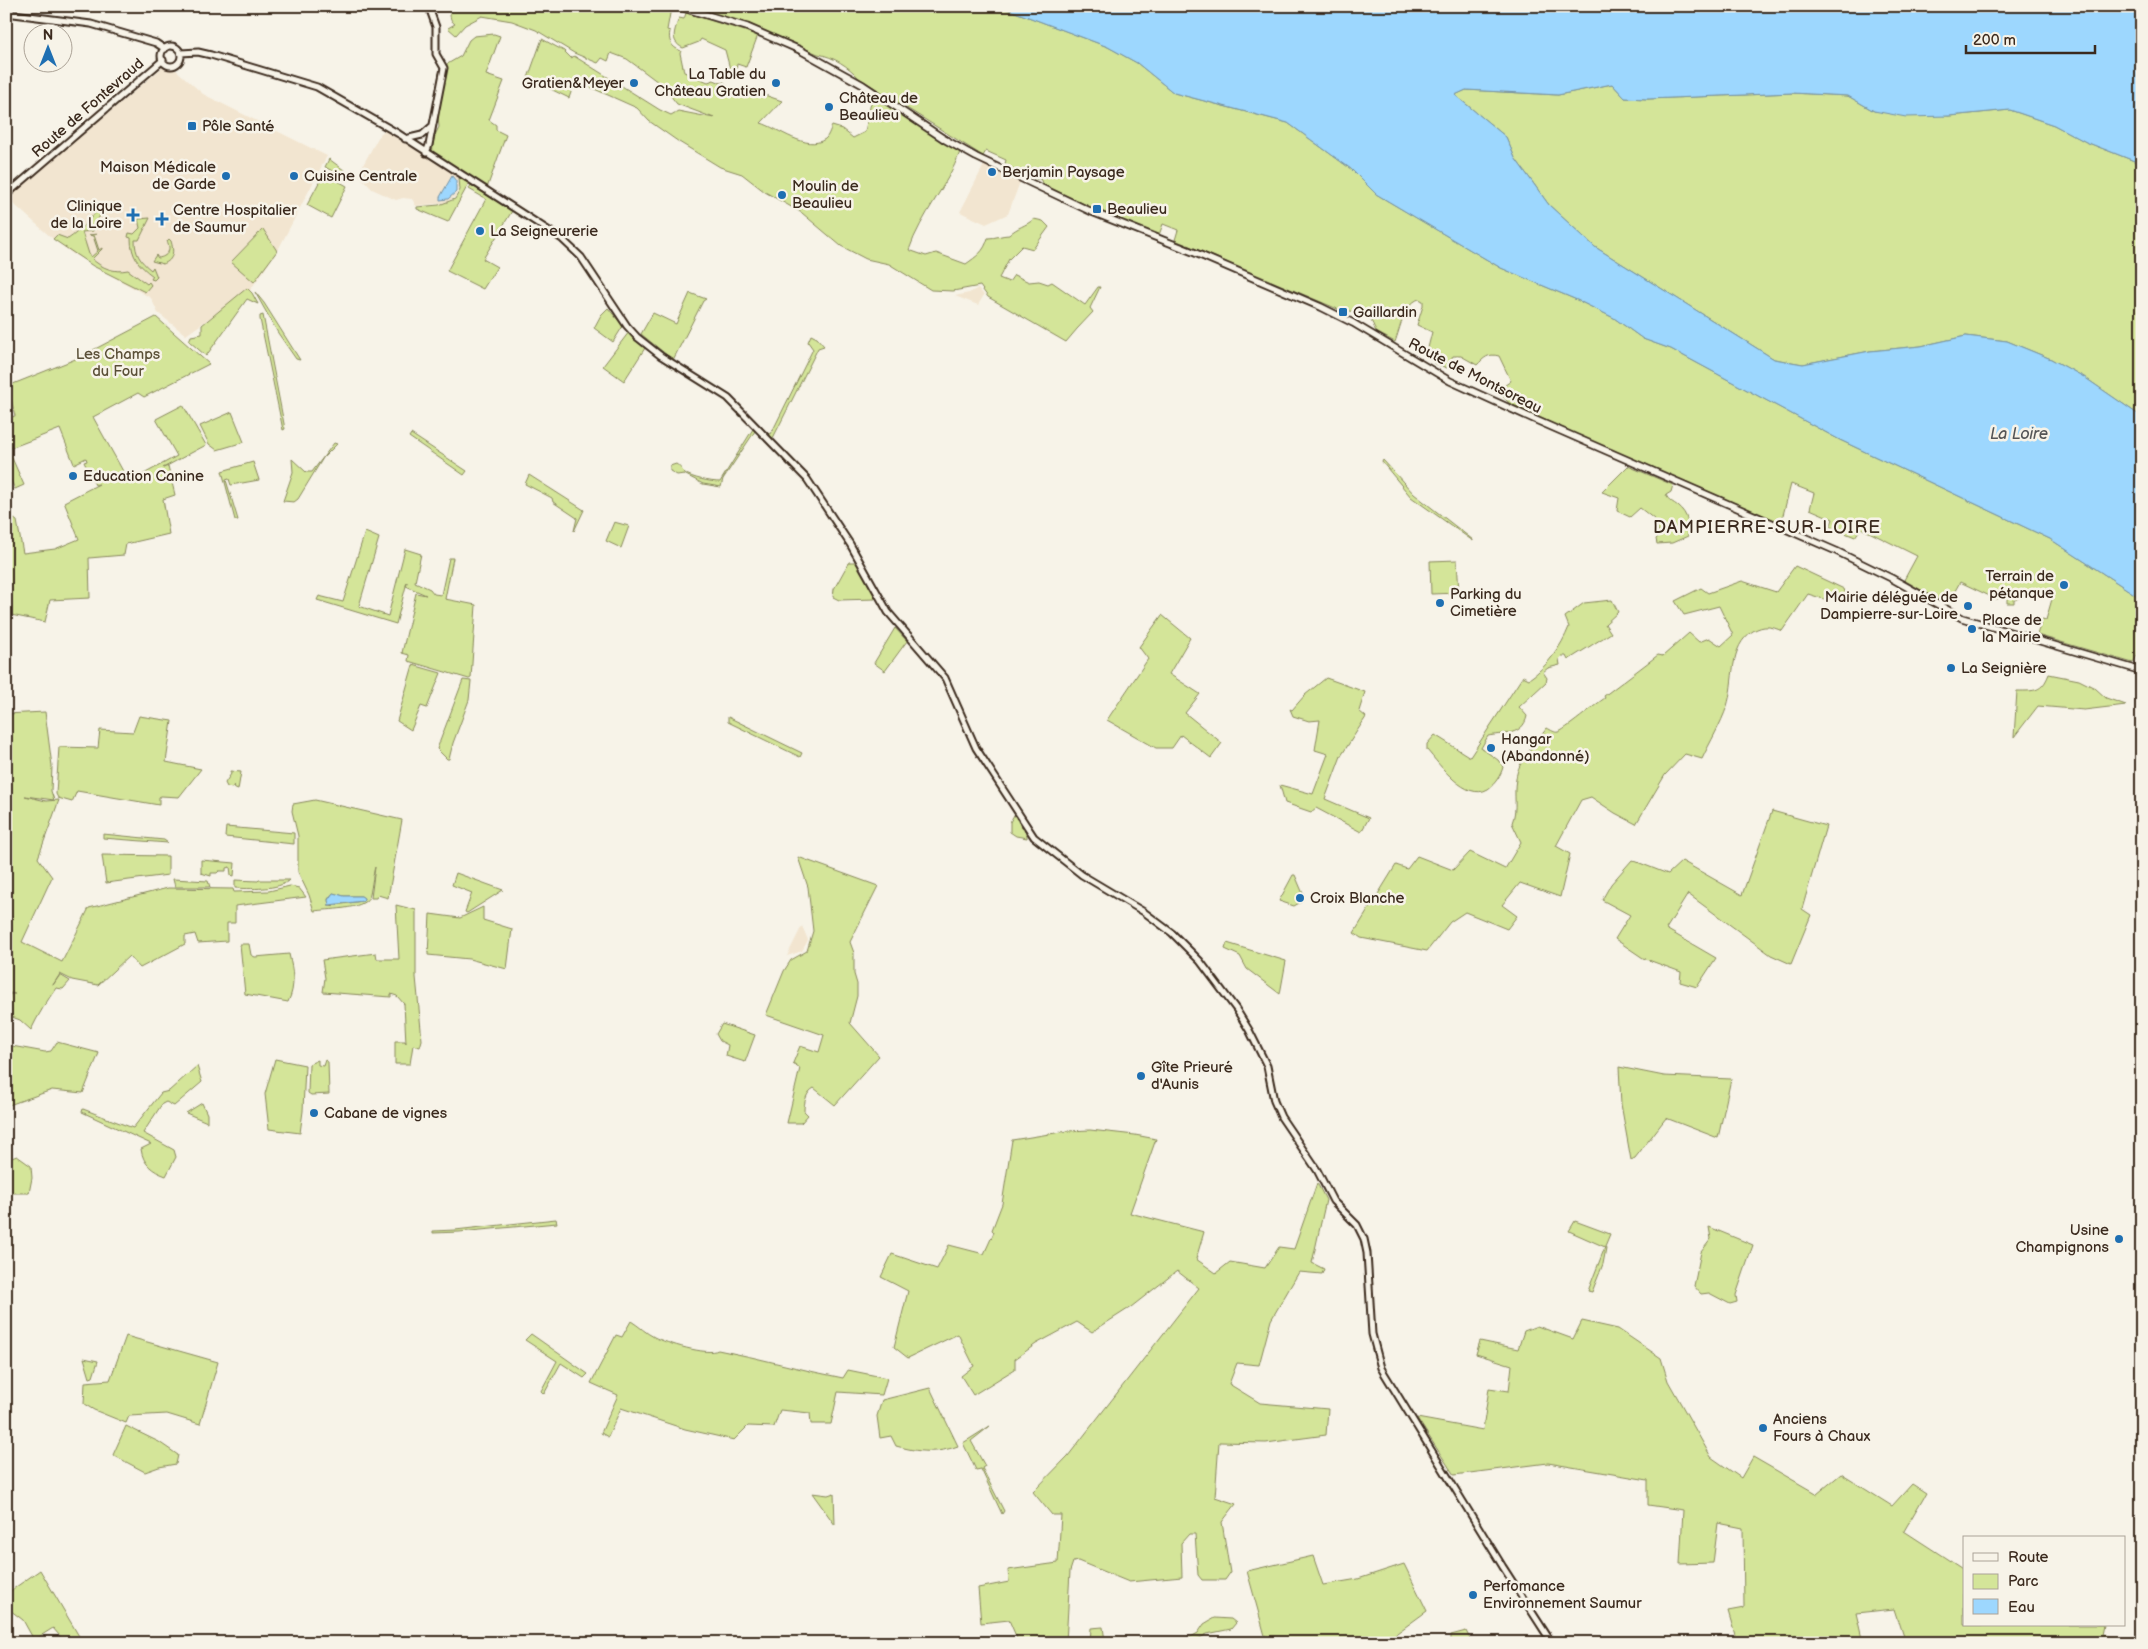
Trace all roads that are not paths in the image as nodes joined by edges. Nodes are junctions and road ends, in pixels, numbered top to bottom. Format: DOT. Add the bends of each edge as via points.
graph roads {
  1 [pos="433,6"];
  2 [pos="677,6"];
  3 [pos="6,13"];
  4 [pos="165,49"];
  5 [pos="180,53"];
  6 [pos="163,60"];
  7 [pos="432,124"];
  8 [pos="405,139"];
  9 [pos="426,153"];
  10 [pos="6,195"];
  11 [pos="2142,670"];
  12 [pos="1552,1643"];
  1 -- 7 [label="street" via="436,54 444,68"];
  2 -- 11 [label="main road, Route de Montsoreau" via="747,27 800,50 864,85 976,157 1097,215 1327,310 1450,381 1836,551 1962,618"];
  3 -- 4 [label="street" via="98,25 156,43"];
  4 -- 5 [label="street" via="172,46"];
  4 -- 6 [label="street"];
  5 -- 6 [label="street" via="180,60 175,65 169,66"];
  5 -- 8 [label="street" via="212,55 309,84"];
  6 -- 10 [label="street, Route de Fontevraud"];
  7 -- 8 [label="street" via="422,135"];
  7 -- 9 [label="street"];
  8 -- 9 [label="street"];
  9 -- 12 [label="street" via="562,239 581,257 637,337 728,398 807,479 850,544 888,612 945,678 976,748 1034,837 1082,875 1144,912 1172,933 1200,961 1236,1009 1267,1066 1274,1101 1281,1117 1318,1170 1333,1201 1357,1225 1364,1239 1372,1334 1382,1368"];
}
